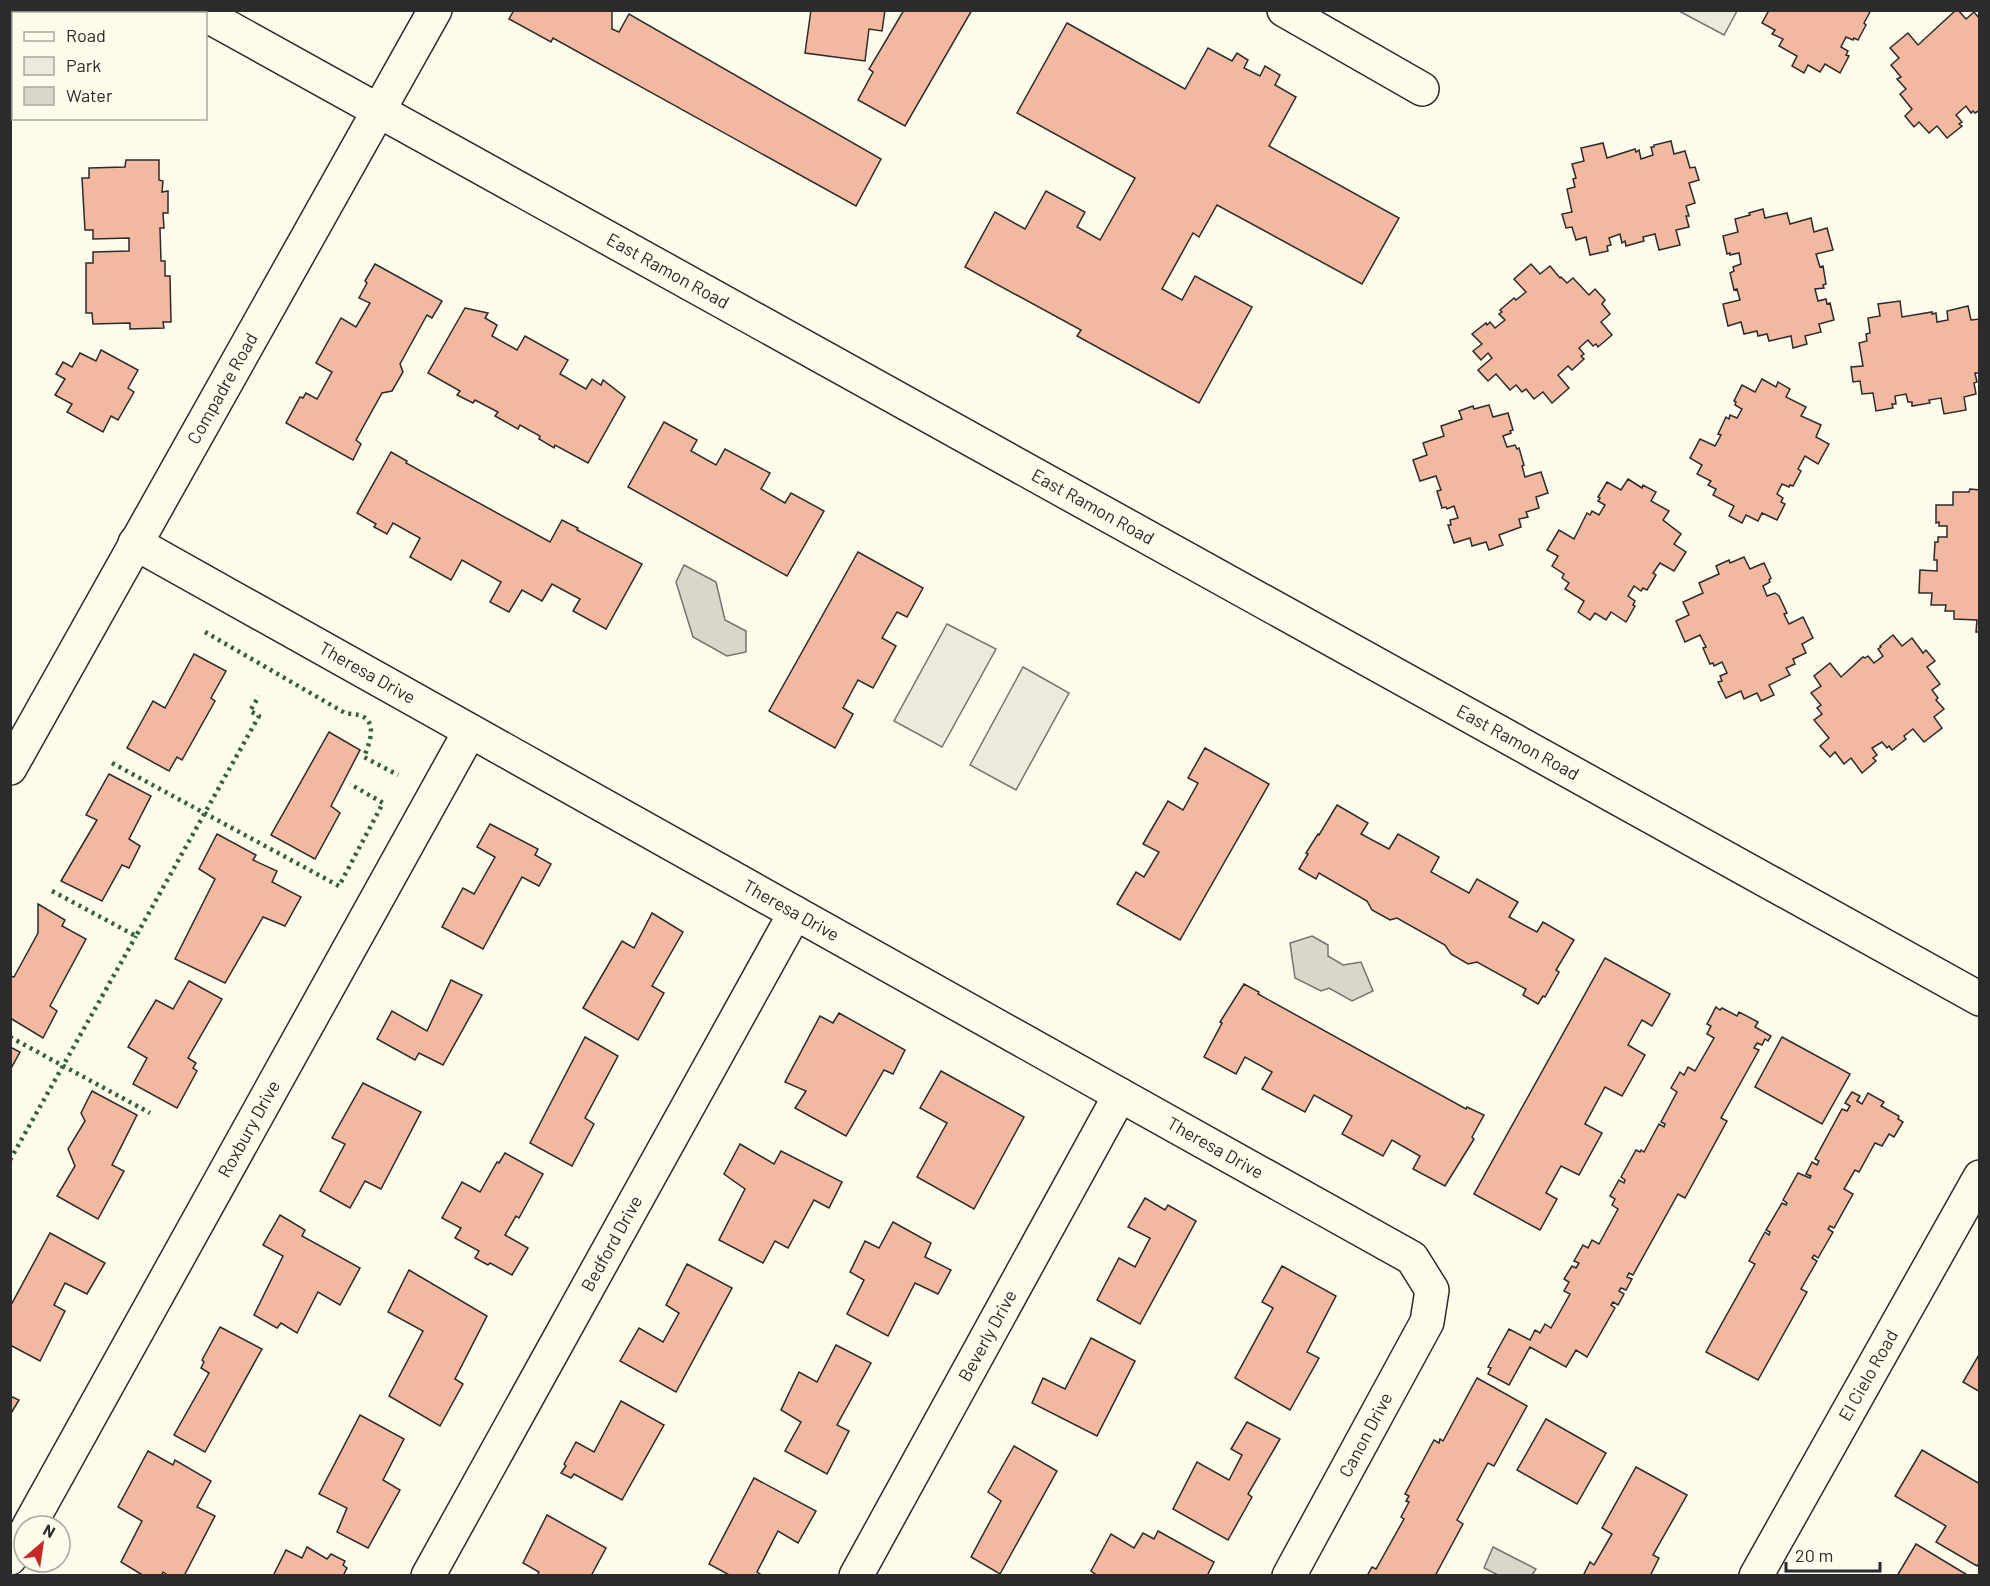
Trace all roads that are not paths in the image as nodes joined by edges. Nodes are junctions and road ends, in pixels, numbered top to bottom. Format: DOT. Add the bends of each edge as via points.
graph roads {
  1 [pos="435,10"];
  2 [pos="1284,10"];
  3 [pos="207,16"];
  4 [pos="1422,89"];
  5 [pos="379,111"];
  6 [pos="135,543"];
  7 [pos="470,731"];
  8 [pos="10,768"];
  9 [pos="795,913"];
  10 [pos="1980,999"];
  11 [pos="1120,1095"];
  12 [pos="1980,1177"];
  13 [pos="1432,1290"];
  14 [pos="35,1514"];
  15 [pos="428,1575"];
  16 [pos="856,1575"];
  17 [pos="1289,1575"];
  18 [pos="1756,1575"];
  1 -- 5 [label="street, Compadre Road"];
  2 -- 4 [label="street"];
  3 -- 5 [label="street, East Ramon Road"];
  5 -- 6 [label="street, Compadre Road"];
  5 -- 10 [label="street, East Ramon Road"];
  6 -- 7 [label="street, Theresa Drive"];
  6 -- 8 [label="street, Compadre Road"];
  7 -- 9 [label="street, Theresa Drive"];
  7 -- 14 [label="street, Roxbury Drive"];
  9 -- 11 [label="street, Theresa Drive"];
  9 -- 15 [label="street, Bedford Drive"];
  11 -- 13 [label="street, Theresa Drive" via="1412,1258"];
  11 -- 16 [label="street, Beverly Drive"];
  12 -- 18 [label="street, El Cielo Road"];
  13 -- 17 [label="street, Canon Drive" via="1427,1322"];
}
